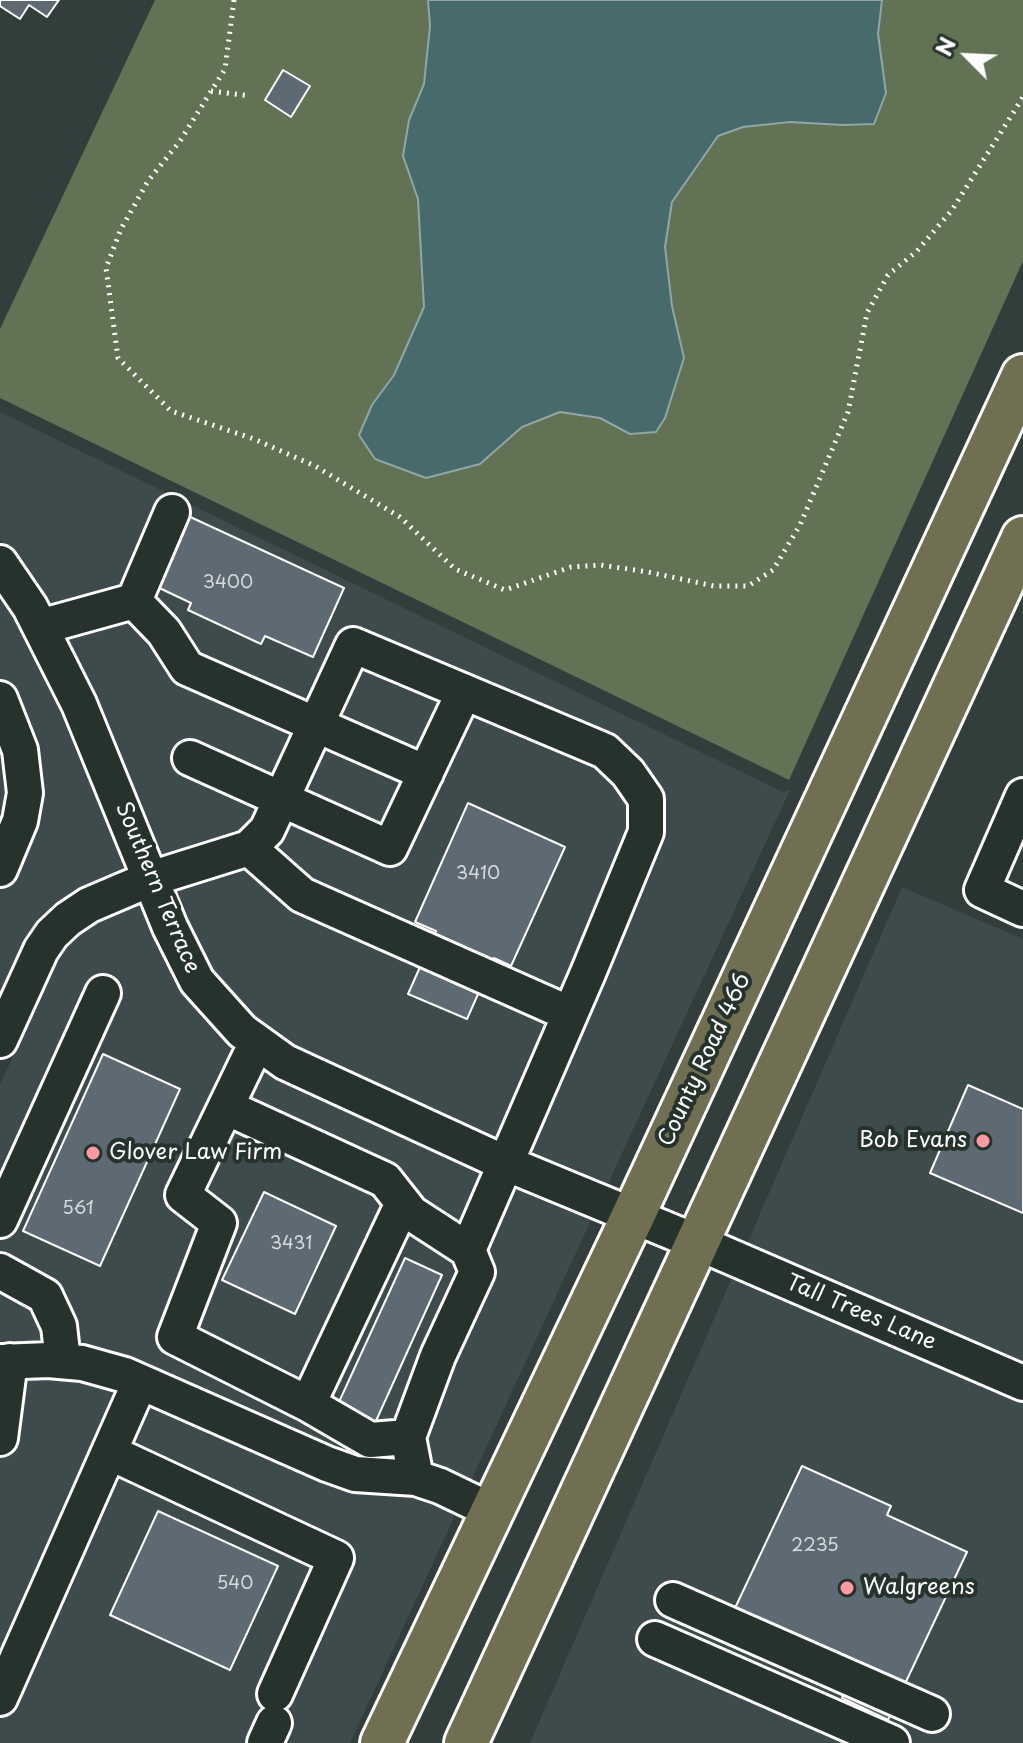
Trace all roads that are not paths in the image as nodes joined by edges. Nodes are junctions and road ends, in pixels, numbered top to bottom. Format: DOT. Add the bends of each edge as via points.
graph roads {
  1 [pos="1023,376"];
  2 [pos="172,512"];
  3 [pos="1022,542"];
  4 [pos="0,563"];
  5 [pos="134,601"];
  6 [pos="40,627"];
  7 [pos="464,692"];
  8 [pos="0,699"];
  9 [pos="316,725"];
  10 [pos="190,758"];
  11 [pos="426,773"];
  12 [pos="1023,796"];
  13 [pos="281,800"];
  14 [pos="249,848"];
  15 [pos="0,869"];
  16 [pos="150,879"];
  17 [pos="1023,909"];
  18 [pos="103,993"];
  19 [pos="570,1014"];
  20 [pos="0,1040"];
  21 [pos="257,1042"];
  22 [pos="226,1107"];
  23 [pos="12,1160"];
  24 [pos="505,1163"];
  25 [pos="403,1203"];
  26 [pos="633,1216"];
  27 [pos="0,1220"];
  28 [pos="699,1243"];
  29 [pos="468,1250"];
  30 [pos="0,1271"];
  31 [pos="5,1361"];
  32 [pos="63,1361"];
  33 [pos="140,1382"];
  34 [pos="1023,1383"];
  35 [pos="308,1404"];
  36 [pos="408,1437"];
  37 [pos="0,1438"];
  38 [pos="109,1452"];
  39 [pos="416,1478"];
  40 [pos="492,1511"];
  41 [pos="673,1600"];
  42 [pos="655,1639"];
  43 [pos="0,1698"];
  44 [pos="932,1714"];
  45 [pos="272,1720"];
  46 [pos="382,1743"];
  47 [pos="466,1743"];
  48 [pos="892,1743"];
  1 -- 26 [label="main road, County Road 466"];
  2 -- 5 [label="street"];
  3 -- 28 [label="main road"];
  4 -- 6 [label="street, Southern Terrace"];
  5 -- 6 [label="street"];
  5 -- 9 [label="street" via="164,632 187,668"];
  6 -- 16 [label="street, Southern Terrace" via="79,704"];
  7 -- 9 [label="street" via="353,645"];
  7 -- 11 [label="street"];
  7 -- 19 [label="street" via="605,751 646,799 646,832"];
  8 -- 15 [label="street" via="20,750 25,793"];
  9 -- 11 [label="street"];
  9 -- 13 [label="street"];
  10 -- 13 [label="street"];
  11 -- 13 [label="street" via="390,848"];
  12 -- 17 [label="street" via="982,890"];
  13 -- 14 [label="street" via="267,830"];
  14 -- 16 [label="street"];
  14 -- 19 [label="street" via="302,895"];
  16 -- 20 [label="street" via="89,905 52,934"];
  16 -- 21 [label="street, Southern Terrace" via="197,981"];
  18 -- 23 [label="street"];
  19 -- 24 [label="street"];
  21 -- 22 [label="street"];
  21 -- 24 [label="street, Southern Terrace" via="285,1062"];
  22 -- 25 [label="street" via="385,1180"];
  22 -- 35 [label="street" via="183,1195 219,1223 175,1337"];
  23 -- 27 [label="street"];
  24 -- 26 [label="street, Southern Terrace"];
  24 -- 29 [label="street"];
  25 -- 29 [label="street"];
  25 -- 35 [label="street"];
  26 -- 28 [label="street, Tall Trees Lane"];
  26 -- 40 [label="main road, County Road 466"];
  28 -- 34 [label="street, Tall Trees Lane"];
  28 -- 47 [label="main road"];
  29 -- 36 [label="street" via="477,1272"];
  30 -- 32 [label="street" via="45,1296 59,1326"];
  31 -- 32 [label="street"];
  31 -- 37 [label="street"];
  32 -- 33 [label="street"];
  33 -- 38 [label="street"];
  33 -- 39 [label="street" via="355,1474"];
  35 -- 36 [label="street" via="370,1440"];
  36 -- 39 [label="street"];
  38 -- 43 [label="street"];
  38 -- 45 [label="street" via="336,1558"];
  39 -- 40 [label="street"];
  40 -- 46 [label="main road, County Road 466"];
  41 -- 44 [label="street"];
  42 -- 48 [label="street"];
}
